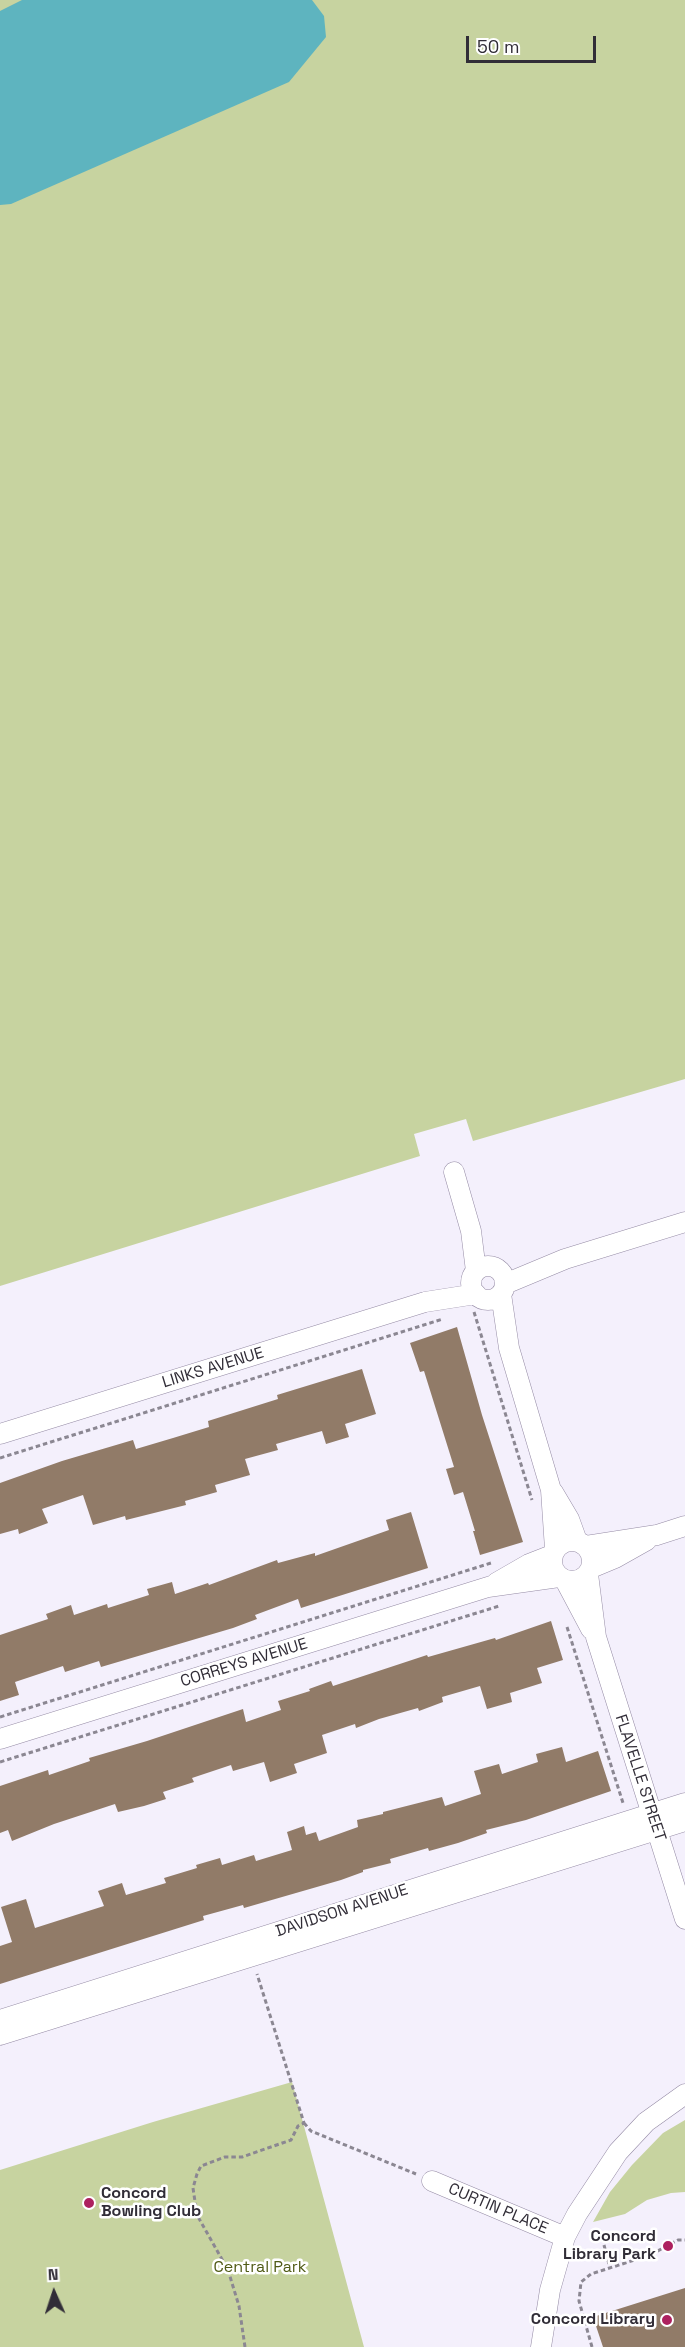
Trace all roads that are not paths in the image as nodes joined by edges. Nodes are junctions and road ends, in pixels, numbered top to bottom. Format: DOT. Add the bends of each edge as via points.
graph roads {
  1 [pos="454,1172"];
  2 [pos="685,1222"];
  3 [pos="486,1285"];
  4 [pos="0,1434"];
  5 [pos="552,1490"];
  6 [pos="685,1526"];
  7 [pos="657,1534"];
  8 [pos="581,1544"];
  9 [pos="553,1552"];
  10 [pos="589,1571"];
  11 [pos="562,1579"];
  12 [pos="488,1587"];
  13 [pos="596,1637"];
  14 [pos="0,1740"];
  15 [pos="685,1803"];
  16 [pos="685,1821"];
  17 [pos="654,1822"];
  18 [pos="685,1919"];
  19 [pos="0,2020"];
  20 [pos="0,2035"];
  21 [pos="685,2094"];
  22 [pos="432,2181"];
  23 [pos="565,2237"];
  24 [pos="541,2347"];
  1 -- 3 [label="street"];
  2 -- 3 [label="street, LINKS AVENUE"];
  3 -- 4 [label="street, LINKS AVENUE"];
  3 -- 5 [label="street"];
  5 -- 8 [label="street"];
  5 -- 9 [label="street"];
  6 -- 7 [label="street"];
  7 -- 8 [label="street"];
  7 -- 10 [label="street"];
  8 -- 9 [label="street" via="564,1542"];
  8 -- 10 [label="street" via="592,1557"];
  9 -- 11 [label="street" via="552,1568"];
  9 -- 12 [label="street, CORREYS AVENUE"];
  10 -- 11 [label="street" via="577,1581"];
  10 -- 13 [label="street, FLAVELLE STREET"];
  11 -- 12 [label="street, CORREYS AVENUE"];
  11 -- 13 [label="street, FLAVELLE STREET"];
  12 -- 14 [label="street, CORREYS AVENUE"];
  13 -- 17 [label="street, FLAVELLE STREET"];
  15 -- 17 [label="street, DAVIDSON AVENUE"];
  16 -- 17 [label="street, DAVIDSON AVENUE"];
  17 -- 18 [label="street, FLAVELLE STREET"];
  17 -- 19 [label="street, DAVIDSON AVENUE"];
  17 -- 20 [label="street, DAVIDSON AVENUE"];
  21 -- 23 [label="street" via="646,2122 618,2152"];
  22 -- 23 [label="street, CURTIN PLACE"];
  23 -- 24 [label="street" via="550,2290"];
}
